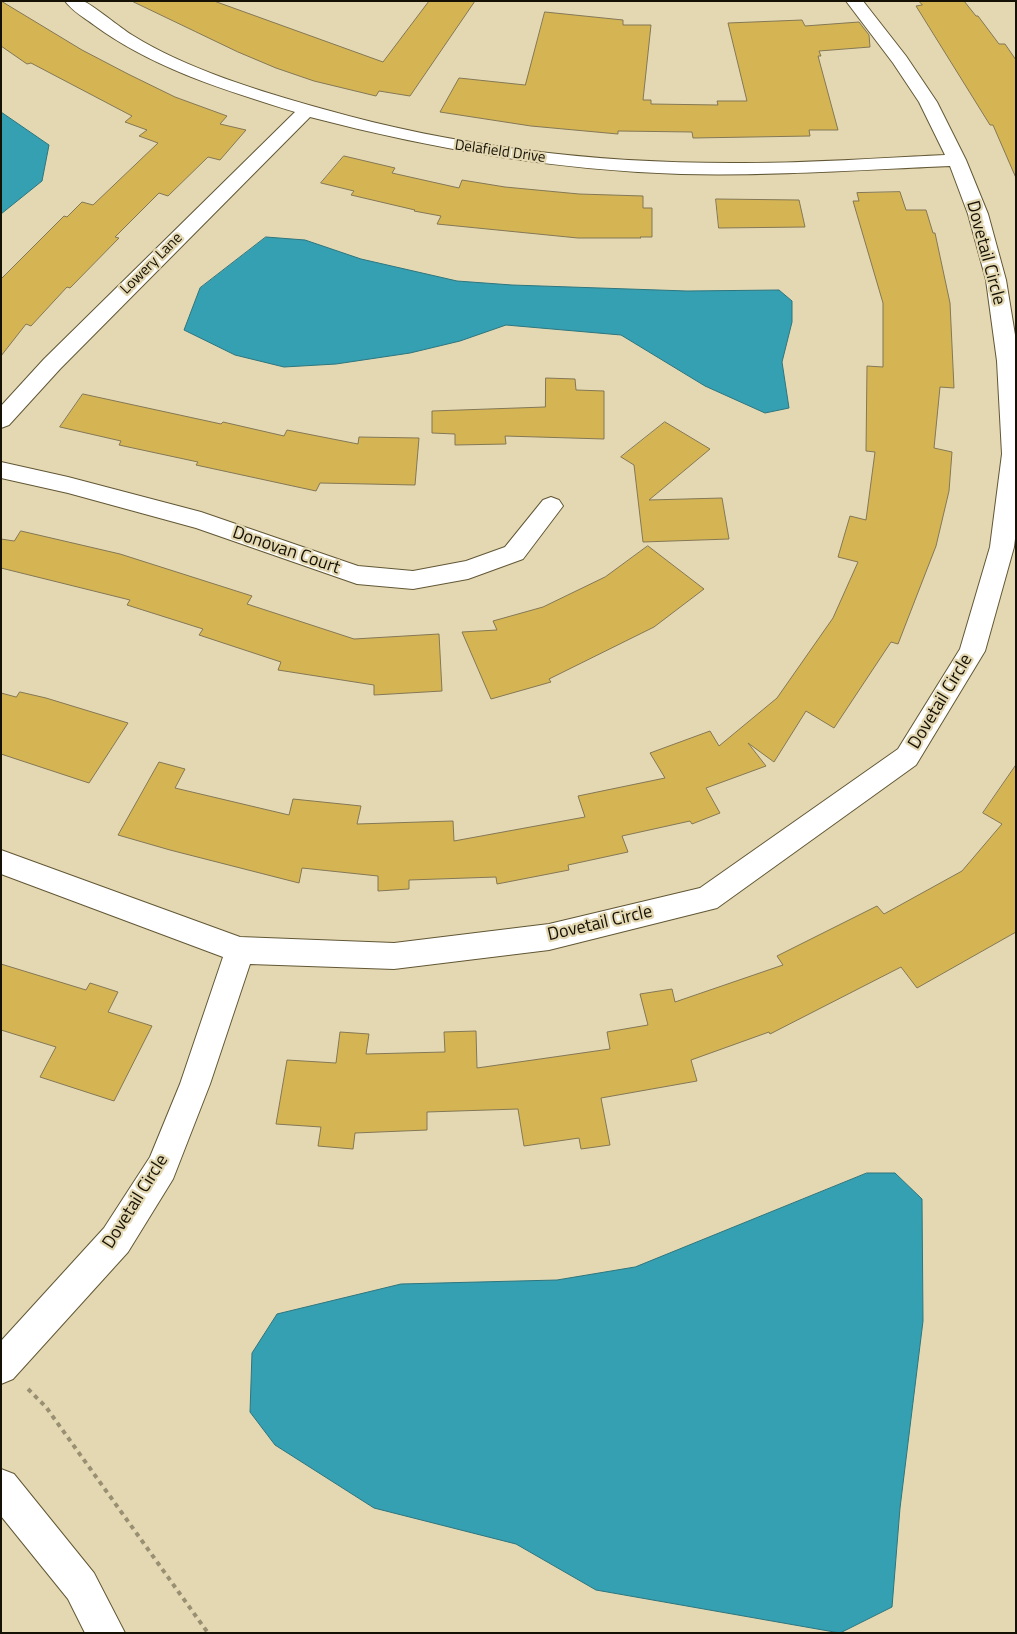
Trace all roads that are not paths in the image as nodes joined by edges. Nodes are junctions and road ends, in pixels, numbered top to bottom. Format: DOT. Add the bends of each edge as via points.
graph roads {
  1 [pos="73,1"];
  2 [pos="854,1"];
  3 [pos="306,111"];
  4 [pos="957,160"];
  5 [pos="1,420"];
  6 [pos="1,470"];
  7 [pos="551,506"];
  8 [pos="1,862"];
  9 [pos="240,950"];
  10 [pos="2,1366"];
  11 [pos="1,1487"];
  12 [pos="106,1633"];
  1 -- 3 [label="street, Delafield Drive" via="96,20 157,56"];
  2 -- 4 [label="street, Dovetail Circle" via="928,102"];
  3 -- 4 [label="street, Delafield Drive" via="436,142 521,156 619,164 741,169"];
  3 -- 5 [label="street, Lowery Lane" via="52,364"];
  4 -- 9 [label="street, Dovetail Circle" via="978,214 996,280 1008,361 1013,454 1002,547 972,651 906,757 707,899 549,937 394,956"];
  6 -- 7 [label="street, Donovan Court" via="201,521 357,575 413,580 468,570 514,553"];
  8 -- 9 [label="street, Dovetail Circle"];
  9 -- 10 [label="street, Dovetail Circle" via="162,1168 116,1240"];
  11 -- 12 [label="street" via="81,1586"];
}
